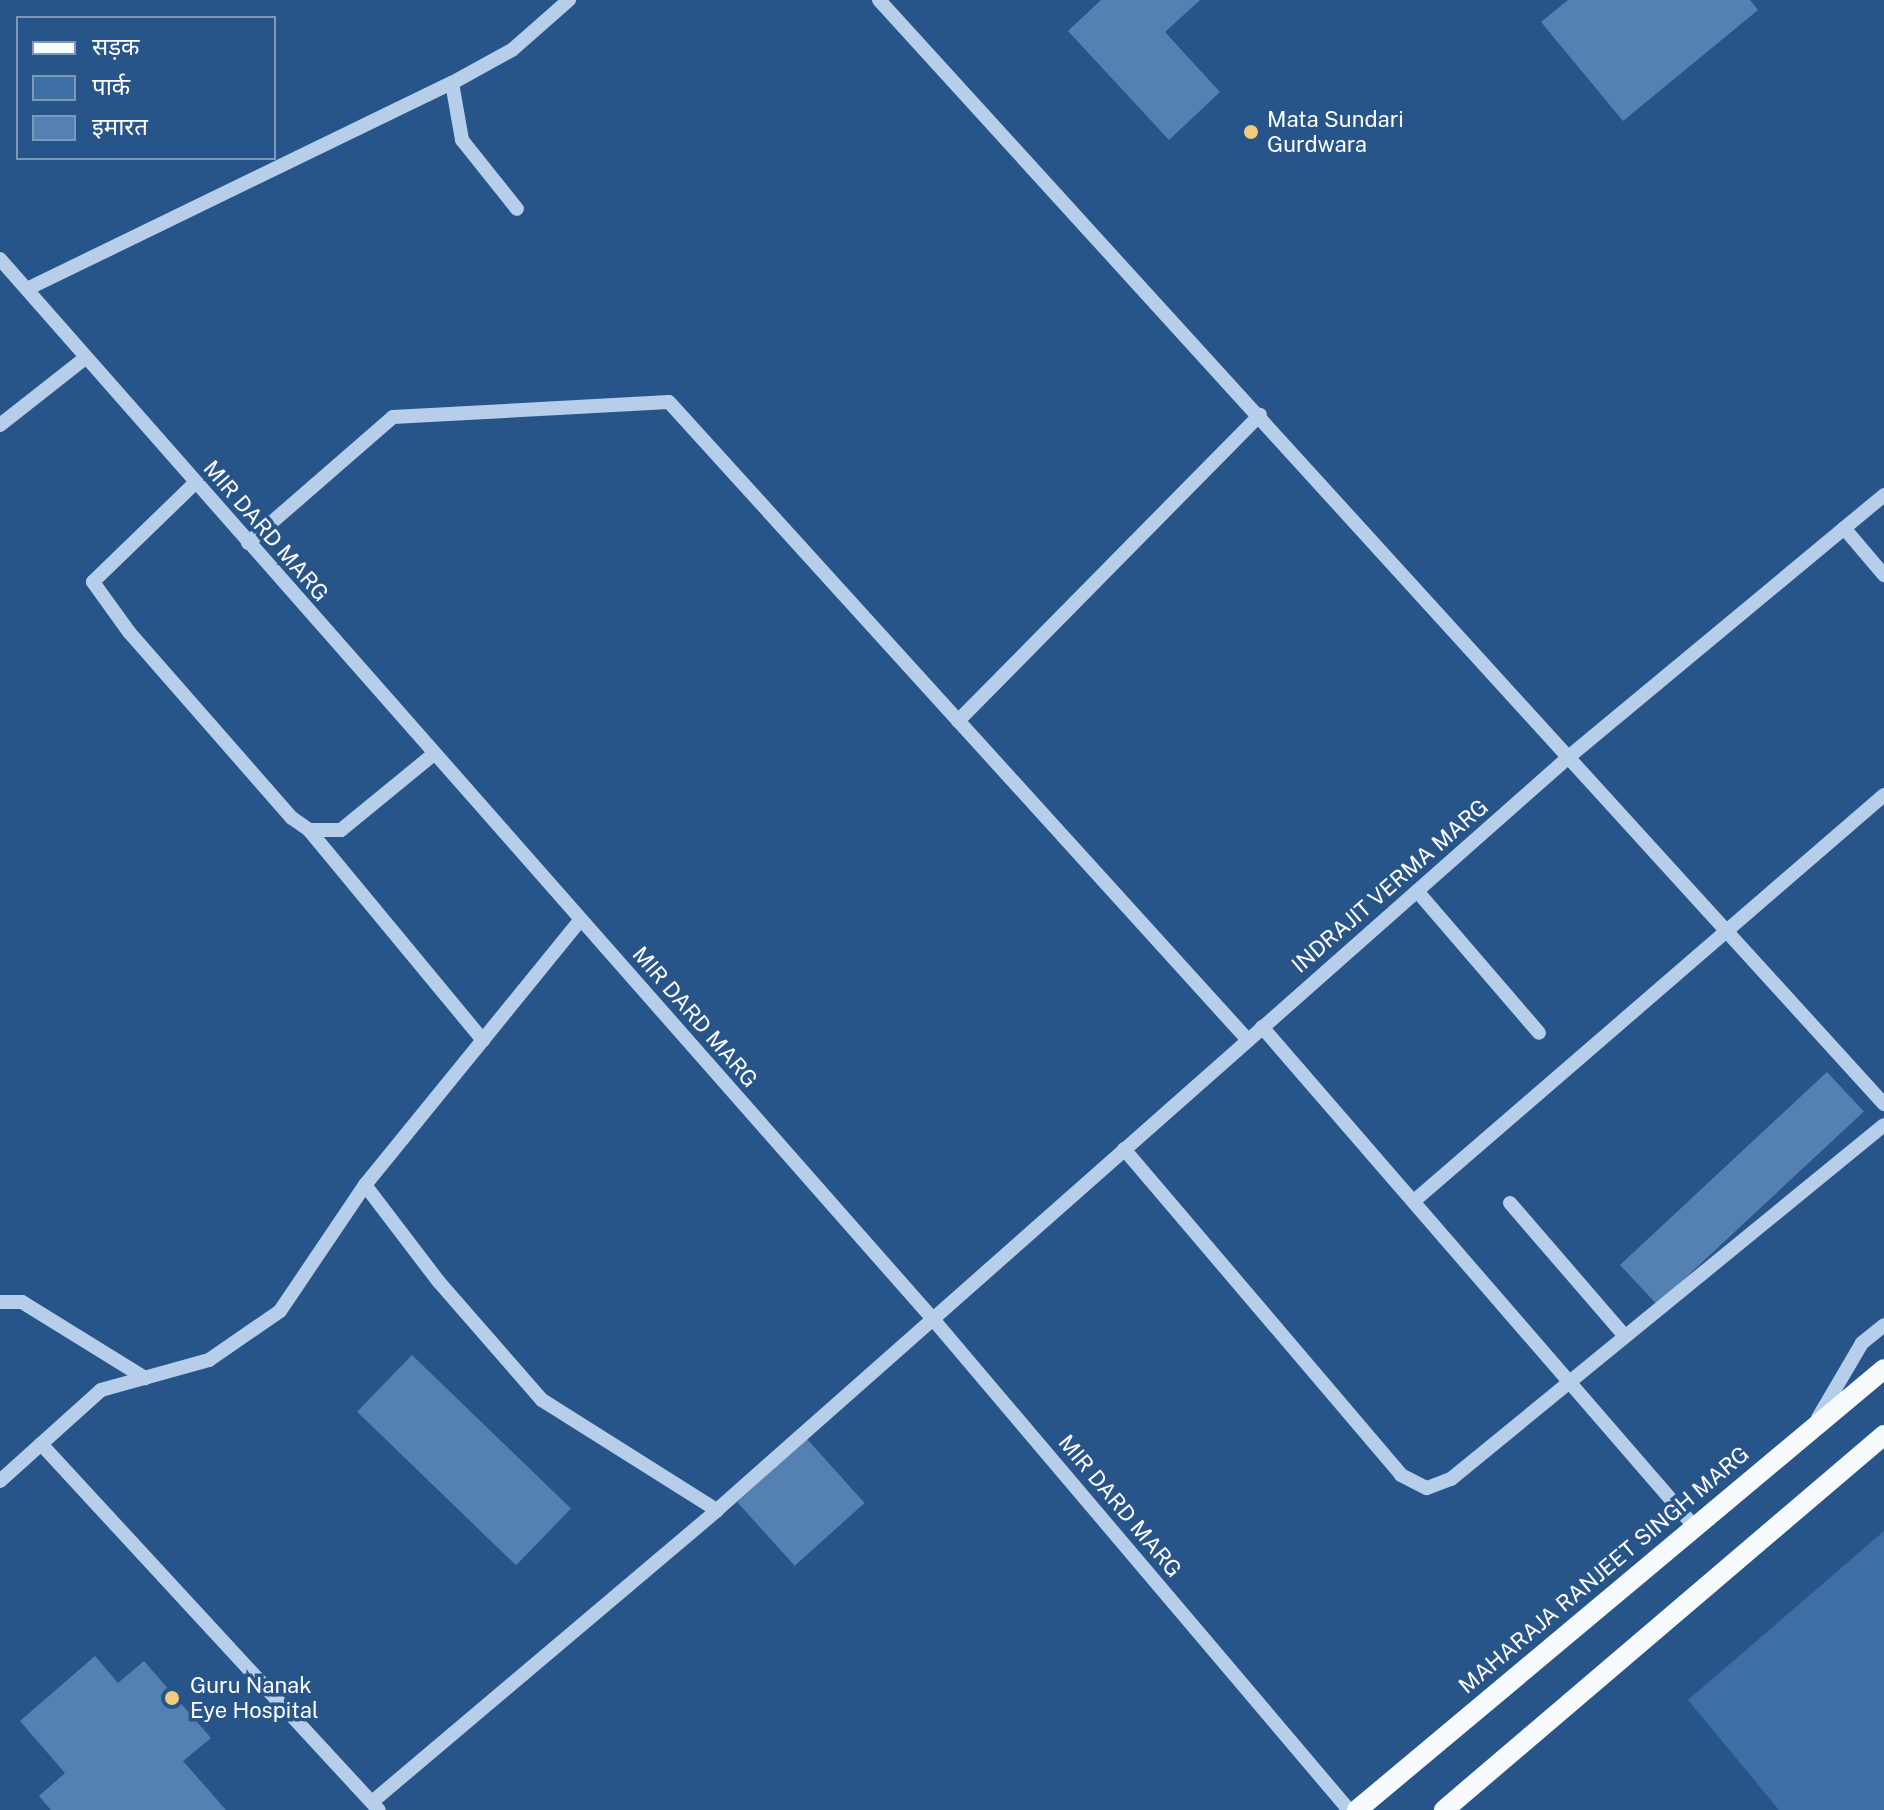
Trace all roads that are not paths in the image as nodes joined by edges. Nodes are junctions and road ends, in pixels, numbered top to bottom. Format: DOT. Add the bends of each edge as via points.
graph roads {
  1 [pos="569,0"];
  2 [pos="879,0"];
  3 [pos="452,83"];
  4 [pos="517,209"];
  5 [pos="0,259"];
  6 [pos="27,289"];
  7 [pos="85,358"];
  8 [pos="1260,415"];
  9 [pos="0,425"];
  10 [pos="195,483"];
  11 [pos="1884,495"];
  12 [pos="1844,528"];
  13 [pos="248,543"];
  14 [pos="1884,575"];
  15 [pos="958,721"];
  16 [pos="434,754"];
  17 [pos="1571,755"];
  18 [pos="1884,795"];
  19 [pos="309,830"];
  20 [pos="1417,891"];
  21 [pos="580,920"];
  22 [pos="1727,929"];
  23 [pos="1262,1027"];
  24 [pos="1539,1033"];
  25 [pos="483,1040"];
  26 [pos="1248,1040"];
  27 [pos="1884,1104"];
  28 [pos="1884,1125"];
  29 [pos="1124,1149"];
  30 [pos="365,1185"];
  31 [pos="1414,1201"];
  32 [pos="1510,1203"];
  33 [pos="0,1302"];
  34 [pos="932,1318"];
  35 [pos="1884,1325"];
  36 [pos="1625,1336"];
  37 [pos="1884,1369"];
  38 [pos="145,1378"];
  39 [pos="1571,1381"];
  40 [pos="1812,1428"];
  41 [pos="1884,1435"];
  42 [pos="41,1444"];
  43 [pos="0,1481"];
  44 [pos="717,1510"];
  45 [pos="1694,1526"];
  46 [pos="375,1806"];
  47 [pos="1349,1810"];
  48 [pos="1357,1810"];
  49 [pos="1444,1810"];
  1 -- 3 [label="street" via="512,50"];
  2 -- 8 [label="street"];
  3 -- 4 [label="street" via="462,140"];
  3 -- 6 [label="street"];
  5 -- 6 [label="street, MIR DARD MARG"];
  6 -- 7 [label="street, MIR DARD MARG"];
  7 -- 9 [label="street"];
  7 -- 10 [label="street, MIR DARD MARG"];
  8 -- 15 [label="street"];
  8 -- 17 [label="street"];
  10 -- 13 [label="street, MIR DARD MARG"];
  10 -- 19 [label="street" via="93,582 129,632"];
  11 -- 12 [label="street, INDRAJIT VERMA MARG"];
  12 -- 14 [label="street"];
  12 -- 17 [label="street, INDRAJIT VERMA MARG"];
  13 -- 15 [label="street" via="393,417 669,402"];
  13 -- 16 [label="street, MIR DARD MARG"];
  15 -- 26 [label="street"];
  16 -- 19 [label="street" via="351,825 327,833"];
  16 -- 21 [label="street, MIR DARD MARG"];
  17 -- 20 [label="street, INDRAJIT VERMA MARG"];
  17 -- 22 [label="street"];
  18 -- 22 [label="street"];
  19 -- 25 [label="street"];
  20 -- 23 [label="street, INDRAJIT VERMA MARG"];
  20 -- 24 [label="street"];
  21 -- 25 [label="street"];
  21 -- 34 [label="street, MIR DARD MARG"];
  22 -- 27 [label="street"];
  22 -- 31 [label="street"];
  23 -- 26 [label="street, INDRAJIT VERMA MARG"];
  23 -- 31 [label="street"];
  25 -- 30 [label="street"];
  26 -- 29 [label="street, INDRAJIT VERMA MARG"];
  28 -- 36 [label="street"];
  29 -- 34 [label="street, INDRAJIT VERMA MARG"];
  29 -- 39 [label="street" via="1401,1475 1427,1488 1451,1479"];
  30 -- 38 [label="street" via="280,1311 209,1360"];
  30 -- 44 [label="street" via="439,1282 542,1400"];
  31 -- 39 [label="street"];
  32 -- 36 [label="street"];
  33 -- 38 [label="street" via="22,1302"];
  34 -- 44 [label="street, INDRAJIT VERMA MARG"];
  34 -- 47 [label="street, MIR DARD MARG"];
  35 -- 40 [label="street" via="1862,1343"];
  36 -- 39 [label="street"];
  37 -- 40 [label="main road, MAHARAJA RANJEET SINGH MARG"];
  38 -- 42 [label="street" via="101,1390"];
  39 -- 45 [label="street"];
  40 -- 45 [label="main road, MAHARAJA RANJEET SINGH MARG"];
  41 -- 49 [label="main road"];
  42 -- 43 [label="street"];
  42 -- 46 [label="street"];
  44 -- 46 [label="street, INDRAJIT VERMA MARG"];
  45 -- 48 [label="main road, MAHARAJA RANJEET SINGH MARG"];
}
